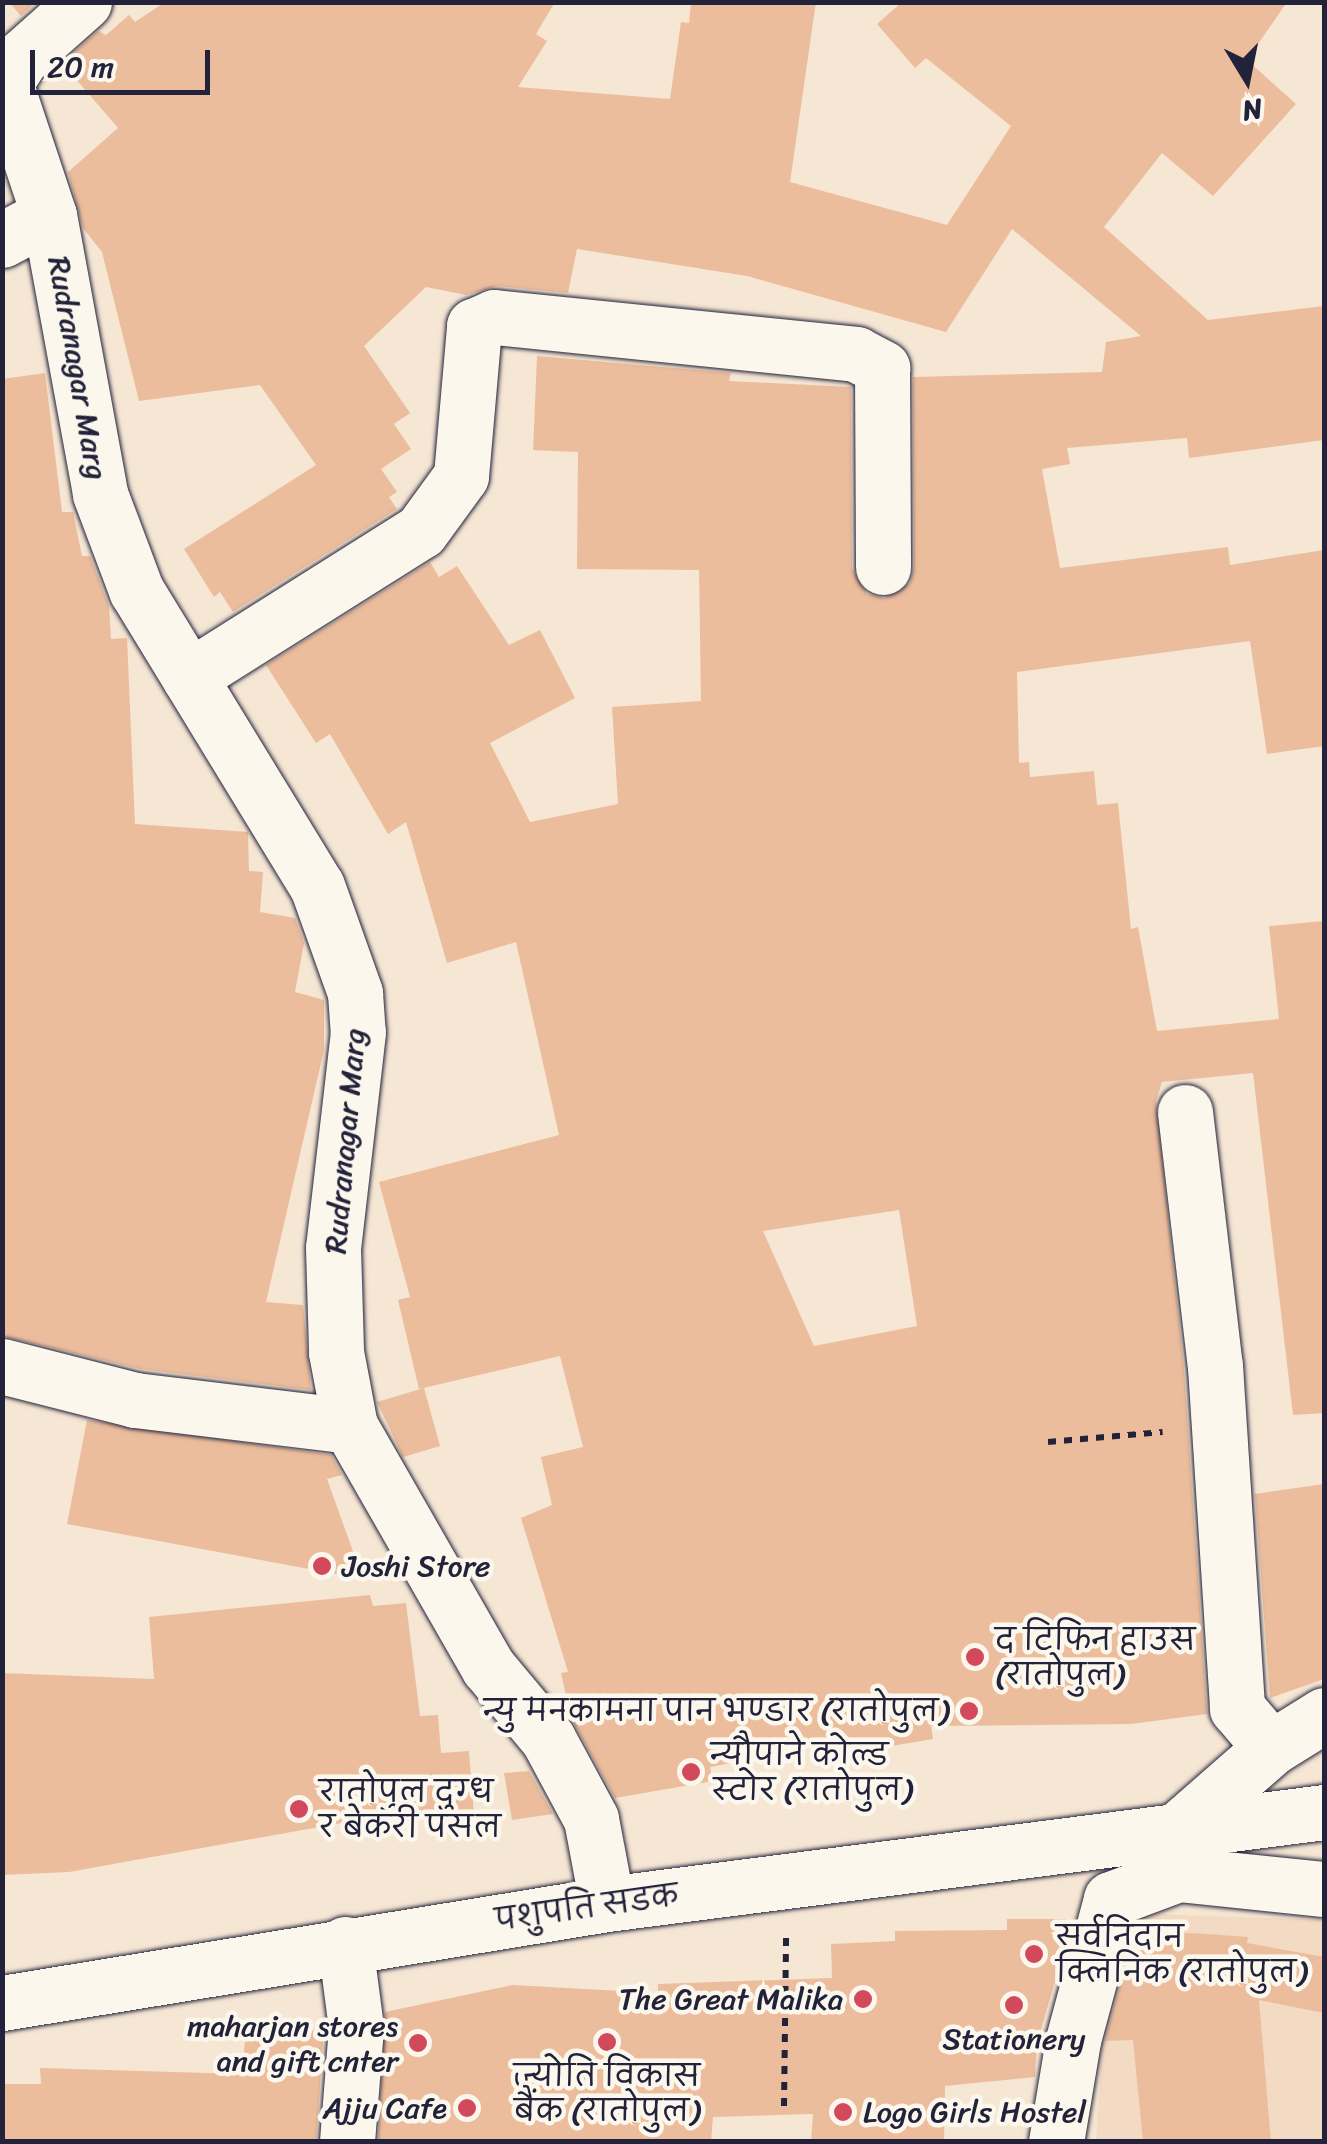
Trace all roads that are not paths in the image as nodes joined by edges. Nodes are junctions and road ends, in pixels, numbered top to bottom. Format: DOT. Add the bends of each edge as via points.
graph roads {
  1 [pos="84,2"];
  2 [pos="4,83"];
  3 [pos="26,228"];
  4 [pos="883,567"];
  5 [pos="189,678"];
  6 [pos="1185,1112"];
  7 [pos="2,1366"];
  8 [pos="350,1426"];
  9 [pos="1324,1715"];
  10 [pos="1270,1748"];
  11 [pos="1324,1812"];
  12 [pos="1177,1853"];
  13 [pos="1324,1890"];
  14 [pos="607,1904"];
  15 [pos="345,1944"];
  16 [pos="2,2003"];
  17 [pos="348,2142"];
  18 [pos="1056,2142"];
  1 -- 2 [label="street" via="22,57"];
  2 -- 3 [label="street, Rudranagar Marg"];
  3 -- 5 [label="street, Rudranagar Marg" via="100,494 136,590"];
  4 -- 5 [label="street" via="882,368 856,354 494,317 474,326 460,476 421,531"];
  5 -- 8 [label="street, Rudranagar Marg" via="316,886 355,993 358,1032 333,1248 336,1352"];
  6 -- 10 [label="street" via="1218,1428 1237,1708"];
  7 -- 8 [label="street" via="135,1400"];
  8 -- 14 [label="street, Rudranagar Marg" via="488,1667 548,1739 590,1819"];
  9 -- 10 [label="street"];
  10 -- 12 [label="street"];
  11 -- 12 [label="street"];
  12 -- 13 [label="street"];
  12 -- 14 [label="street, पशुपति सडक" via="784,1882"];
  12 -- 18 [label="street" via="1111,1899 1073,2040"];
  14 -- 15 [label="street, पशुपति सडक"];
  15 -- 16 [label="street, पशुपति सडक"];
  15 -- 17 [label="street" via="356,2027"];
}
